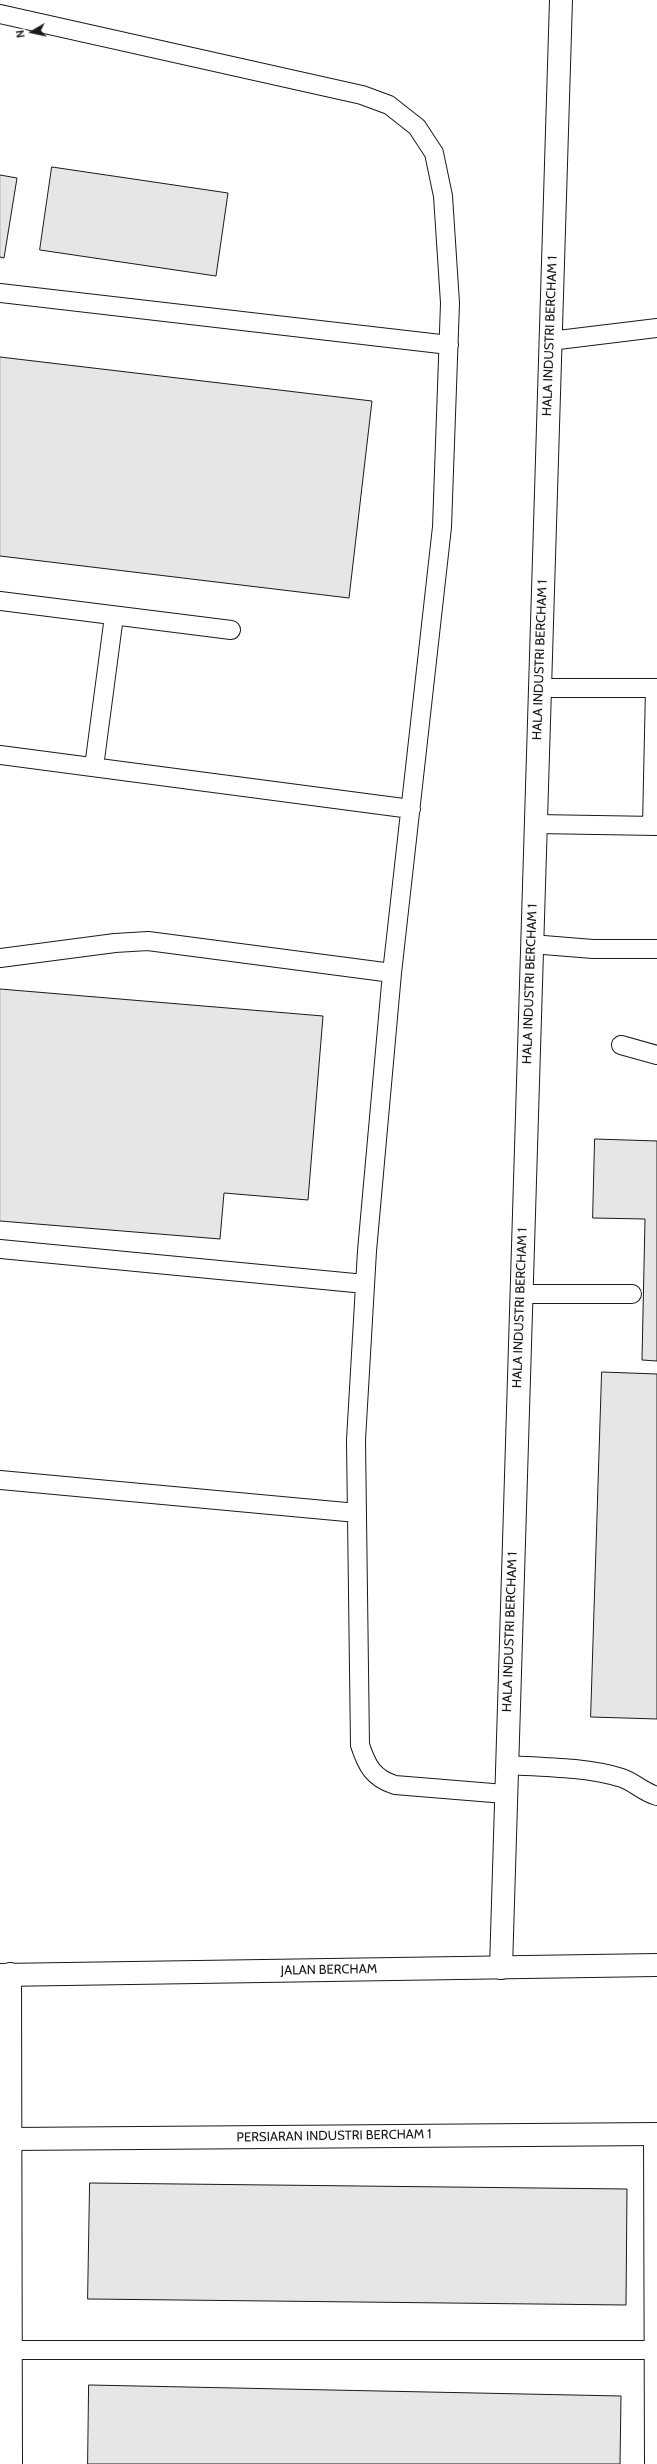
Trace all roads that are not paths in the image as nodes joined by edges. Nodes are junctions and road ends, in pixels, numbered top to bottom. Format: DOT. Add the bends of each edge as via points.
graph roads {
  1 [pos="560,0"];
  2 [pos="0,14"];
  3 [pos="0,293"];
  4 [pos="657,328"];
  5 [pos="550,341"];
  6 [pos="449,345"];
  7 [pos="0,601"];
  8 [pos="114,616"];
  9 [pos="231,630"];
  10 [pos="539,688"];
  11 [pos="656,688"];
  12 [pos="0,755"];
  13 [pos="94,766"];
  14 [pos="411,809"];
  15 [pos="536,824"];
  16 [pos="654,826"];
  17 [pos="531,944"];
  18 [pos="657,949"];
  19 [pos="0,958"];
  20 [pos="392,973"];
  21 [pos="621,1045"];
  22 [pos="657,1055"];
  23 [pos="0,1249"];
  24 [pos="365,1284"];
  25 [pos="520,1294"];
  26 [pos="632,1294"];
  27 [pos="0,1480"];
  28 [pos="357,1513"];
  29 [pos="506,1765"];
  30 [pos="505,1794"];
  31 [pos="657,1796"];
  32 [pos="657,1965"];
  33 [pos="501,1968"];
  34 [pos="5,1974"];
  35 [pos="655,2134"];
  36 [pos="11,2139"];
  37 [pos="11,2350"];
  38 [pos="655,2350"];
  39 [pos="11,2464"];
  40 [pos="654,2464"];
  1 -- 5 [label="street, HALA INDUSTRI BERCHAM 1"];
  2 -- 6 [label="lane" via="362,95 389,105 417,128 434,153 443,196 450,303"];
  3 -- 6 [label="lane"];
  4 -- 5 [label="lane"];
  5 -- 10 [label="street, HALA INDUSTRI BERCHAM 1"];
  6 -- 14 [label="lane" via="442,527"];
  7 -- 8 [label="lane"];
  8 -- 9 [label="lane"];
  8 -- 13 [label="lane"];
  10 -- 11 [label="lane"];
  10 -- 15 [label="street, HALA INDUSTRI BERCHAM 1"];
  11 -- 16 [label="lane"];
  12 -- 13 [label="lane"];
  13 -- 14 [label="lane"];
  14 -- 20 [label="lane"];
  15 -- 16 [label="lane"];
  15 -- 17 [label="street, HALA INDUSTRI BERCHAM 1"];
  17 -- 18 [label="lane" via="593,949"];
  17 -- 25 [label="street, HALA INDUSTRI BERCHAM 1"];
  19 -- 20 [label="lane" via="148,941"];
  20 -- 24 [label="lane"];
  21 -- 22 [label="lane"];
  23 -- 24 [label="lane"];
  24 -- 28 [label="lane" via="356,1440"];
  25 -- 26 [label="lane"];
  25 -- 29 [label="street, HALA INDUSTRI BERCHAM 1"];
  27 -- 28 [label="lane"];
  28 -- 30 [label="lane" via="360,1745 366,1763 373,1774 395,1785"];
  29 -- 30 [label="street, HALA INDUSTRI BERCHAM 1"];
  29 -- 31 [label="lane" via="569,1769 623,1778 644,1793"];
  30 -- 33 [label="street, HALA INDUSTRI BERCHAM 1"];
  32 -- 33 [label="street, JALAN BERCHAM"];
  33 -- 34 [label="street, JALAN BERCHAM"];
  34 -- 36 [label="street"];
  35 -- 36 [label="street, PERSIARAN INDUSTRI BERCHAM 1"];
  35 -- 38 [label="lane"];
  36 -- 37 [label="street"];
  37 -- 38 [label="lane"];
  37 -- 39 [label="street"];
  38 -- 40 [label="lane"];
}
